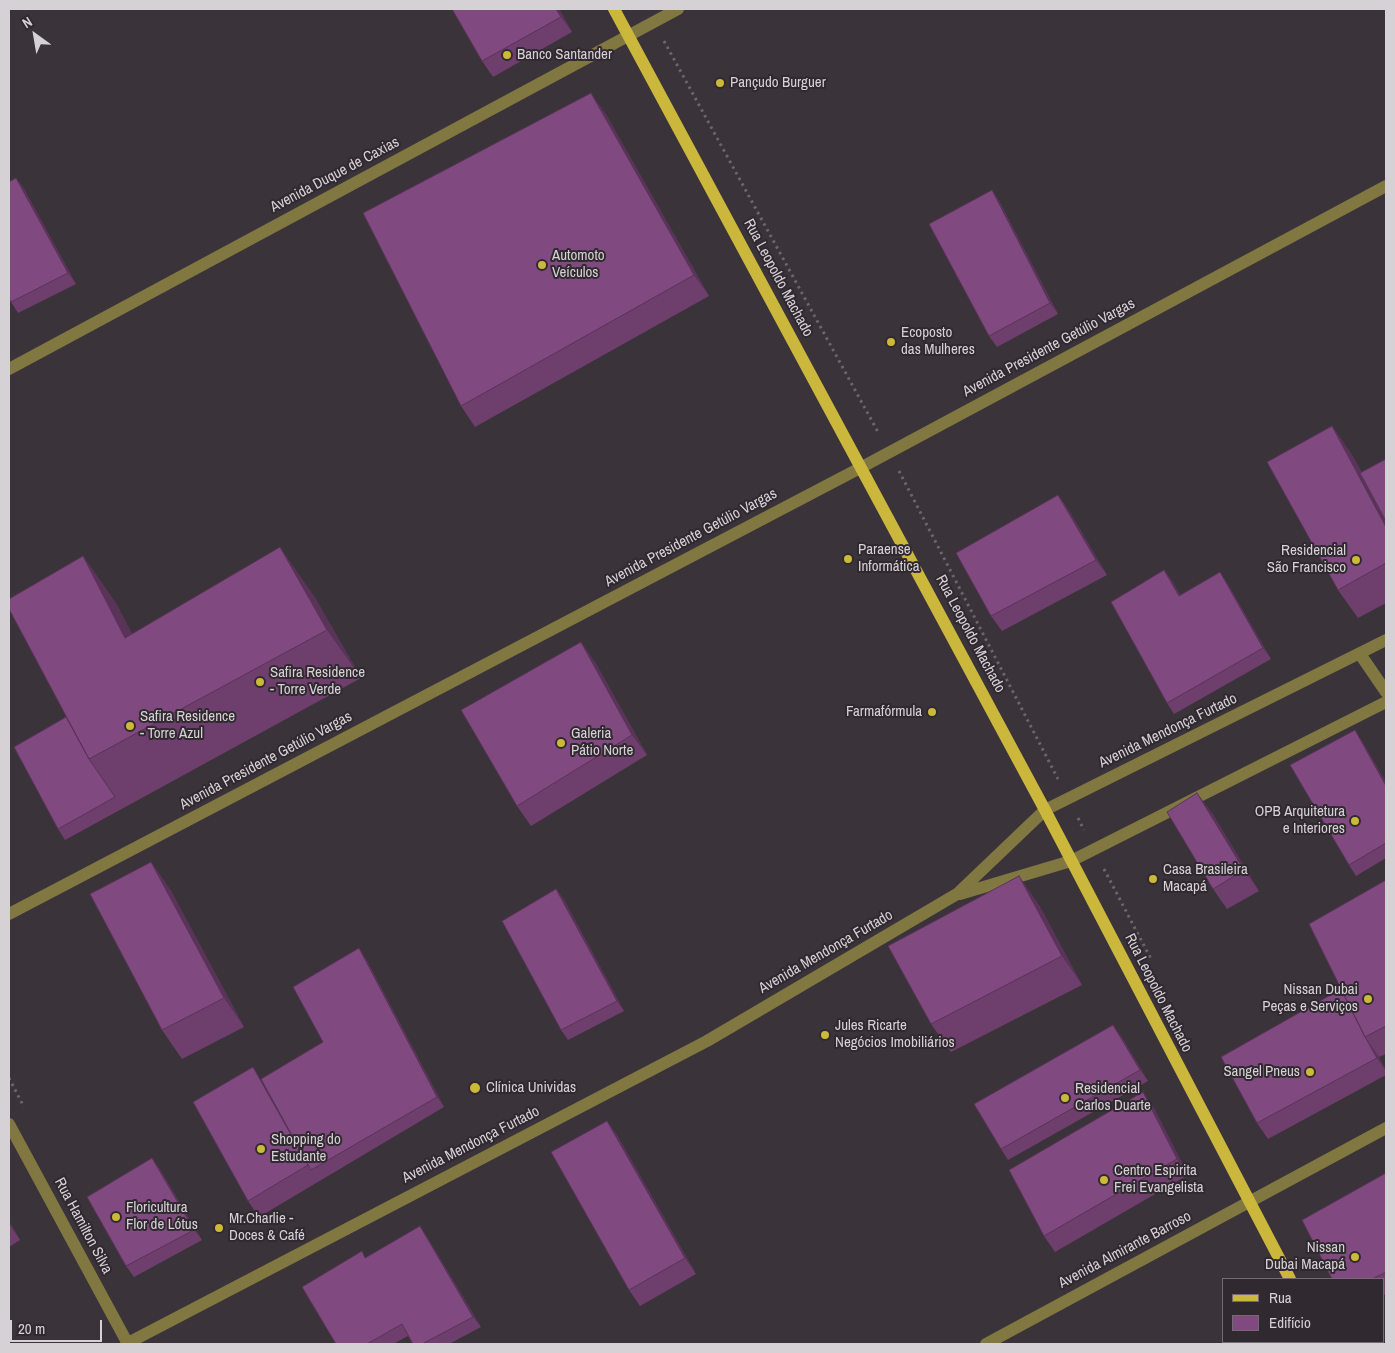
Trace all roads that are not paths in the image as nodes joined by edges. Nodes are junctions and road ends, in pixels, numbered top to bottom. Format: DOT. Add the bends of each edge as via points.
graph roads {
  1 [pos="614,9"];
  2 [pos="678,9"];
  3 [pos="628,36"];
  4 [pos="1386,186"];
  5 [pos="9,369"];
  6 [pos="862,467"];
  7 [pos="1386,640"];
  8 [pos="1360,654"];
  9 [pos="1386,692"];
  10 [pos="1386,702"];
  11 [pos="1045,810"];
  12 [pos="1071,861"];
  13 [pos="958,894"];
  14 [pos="9,914"];
  15 [pos="9,1124"];
  16 [pos="1386,1128"];
  17 [pos="1248,1202"];
  18 [pos="1289,1278"];
  19 [pos="127,1344"];
  20 [pos="986,1344"];
  1 -- 3 [label="main road, Rua Leopoldo Machado"];
  2 -- 3 [label="street, Avenida Duque de Caxias"];
  3 -- 5 [label="street, Avenida Duque de Caxias"];
  3 -- 6 [label="main road, Rua Leopoldo Machado"];
  4 -- 6 [label="street, Avenida Presidente Getúlio Vargas"];
  6 -- 11 [label="main road, Rua Leopoldo Machado"];
  6 -- 14 [label="street, Avenida Presidente Getúlio Vargas"];
  7 -- 8 [label="street, Avenida Mendonça Furtado"];
  8 -- 9 [label="street"];
  8 -- 11 [label="street, Avenida Mendonça Furtado"];
  10 -- 12 [label="street, Avenida Mendonça Furtado"];
  11 -- 12 [label="main road, Rua Leopoldo Machado"];
  11 -- 13 [label="street, Avenida Mendonça Furtado"];
  12 -- 13 [label="street, Avenida Mendonça Furtado"];
  12 -- 17 [label="main road, Rua Leopoldo Machado"];
  13 -- 19 [label="street, Avenida Mendonça Furtado" via="707,1041"];
  15 -- 19 [label="street, Rua Hamilton Silva"];
  16 -- 17 [label="street, Avenida Almirante Barroso"];
  17 -- 18 [label="main road, Rua Leopoldo Machado"];
  17 -- 20 [label="street, Avenida Almirante Barroso"];
}
